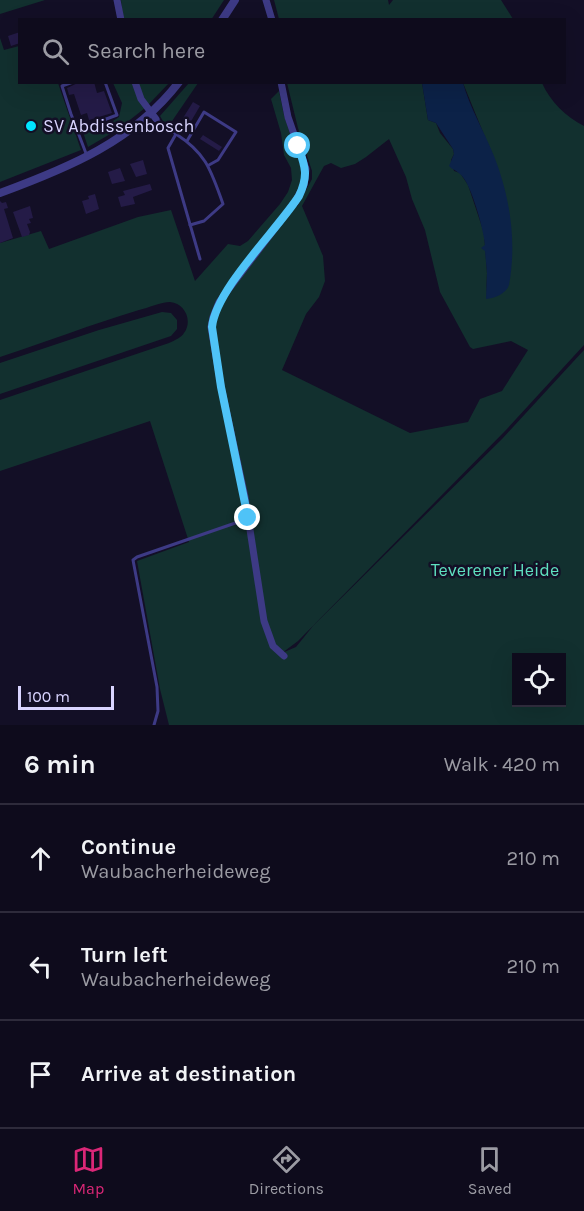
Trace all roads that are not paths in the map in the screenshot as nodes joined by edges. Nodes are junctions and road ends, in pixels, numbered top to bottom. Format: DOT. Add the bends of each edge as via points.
graph roads {
  1 [pos="117,0"];
  2 [pos="235,0"];
  3 [pos="266,0"];
  4 [pos="121,18"];
  5 [pos="223,18"];
  6 [pos="271,18"];
  7 [pos="67,84"];
  8 [pos="106,84"];
  9 [pos="136,84"];
  10 [pos="178,84"];
  11 [pos="281,84"];
  12 [pos="154,116"];
  13 [pos="77,130"];
  14 [pos="176,134"];
  15 [pos="187,141"];
  16 [pos="88,157"];
  17 [pos="208,165"];
  18 [pos="0,193"];
  19 [pos="190,225"];
  20 [pos="200,259"];
  21 [pos="248,518"];
  22 [pos="284,656"];
  23 [pos="154,725"];
  1 -- 4 [label="street"];
  2 -- 5 [label="street"];
  3 -- 6 [label="street"];
  7 -- 13 [label="lane" via="62,86"];
  8 -- 13 [label="lane" via="117,115"];
  9 -- 12 [label="street"];
  10 -- 12 [label="street"];
  11 -- 21 [label="street" via="306,169 304,185 219,302 212,327"];
  12 -- 14 [label="lane"];
  12 -- 16 [label="street"];
  13 -- 16 [label="lane"];
  14 -- 15 [label="lane"];
  14 -- 19 [label="lane" via="168,148"];
  15 -- 17 [label="lane"];
  15 -- 17 [label="lane" via="204,112 236,132 218,160"];
  16 -- 18 [label="street"];
  17 -- 19 [label="lane" via="223,204 204,221"];
  19 -- 20 [label="lane"];
  21 -- 22 [label="street" via="264,621 273,646"];
  21 -- 23 [label="lane" via="133,560 157,687"];
}
